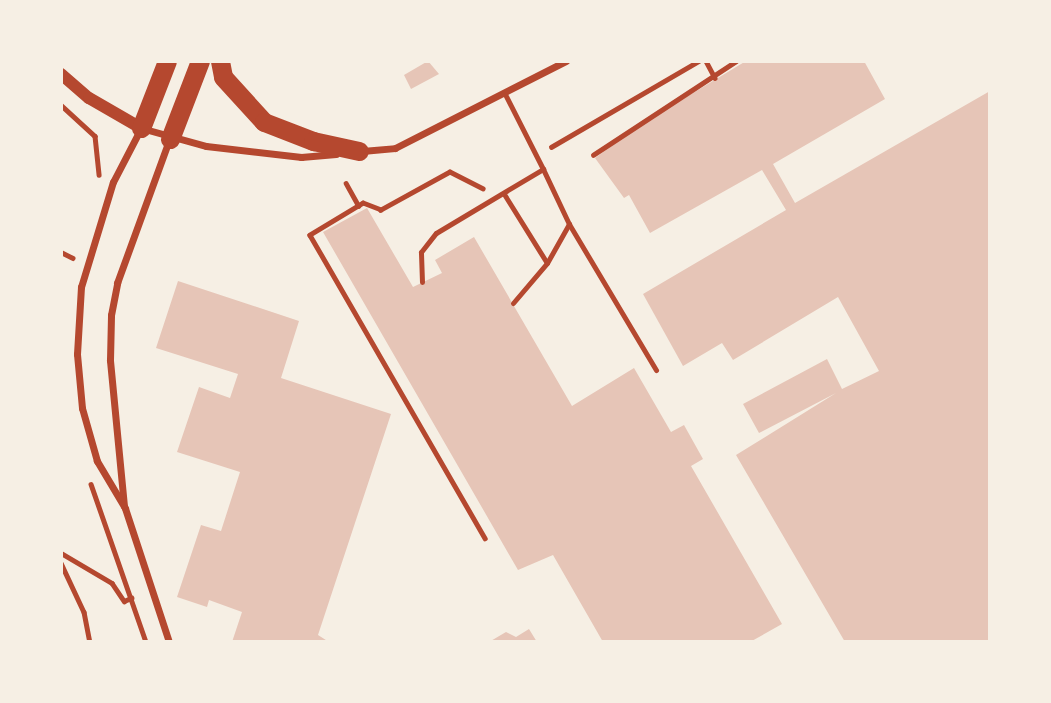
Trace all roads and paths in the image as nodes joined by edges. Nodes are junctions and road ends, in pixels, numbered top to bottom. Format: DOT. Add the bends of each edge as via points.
graph roads {
  1 [pos="167,61"];
  2 [pos="200,61"];
  3 [pos="220,61"];
  4 [pos="566,61"];
  5 [pos="699,61"];
  6 [pos="706,61"];
  7 [pos="736,61"];
  8 [pos="61,74"];
  9 [pos="714,76"];
  10 [pos="505,94"];
  11 [pos="61,104"];
  12 [pos="141,128"];
  13 [pos="170,139"];
  14 [pos="551,147"];
  15 [pos="359,151"];
  16 [pos="593,155"];
  17 [pos="100,158"];
  18 [pos="542,169"];
  19 [pos="346,183"];
  20 [pos="492,183"];
  21 [pos="504,194"];
  22 [pos="359,206"];
  23 [pos="569,224"];
  24 [pos="61,252"];
  25 [pos="73,258"];
  26 [pos="547,263"];
  27 [pos="422,282"];
  28 [pos="513,303"];
  29 [pos="656,370"];
  30 [pos="125,508"];
  31 [pos="485,538"];
  32 [pos="61,553"];
  33 [pos="61,563"];
  34 [pos="131,598"];
  35 [pos="90,642"];
  36 [pos="169,642"];
  1 -- 12 [label="highway"];
  2 -- 13 [label="highway"];
  3 -- 15 [label="highway" via="223,77 264,122 313,141"];
  4 -- 10 [label="street"];
  5 -- 14 [label="path"];
  6 -- 9 [label="path"];
  7 -- 9 [label="path"];
  8 -- 12 [label="street" via="89,98"];
  9 -- 16 [label="path"];
  10 -- 15 [label="street" via="396,148"];
  10 -- 18 [label="lane"];
  11 -- 17 [label="path" via="95,136"];
  12 -- 13 [label="street"];
  12 -- 30 [label="street" via="113,182 93,241 78,322 82,408 97,461"];
  13 -- 15 [label="street" via="301,157"];
  13 -- 30 [label="street" via="127,253 111,315 110,360"];
  18 -- 21 [label="lane"];
  18 -- 23 [label="lane"];
  19 -- 22 [label="path"];
  20 -- 22 [label="path" via="483,189 450,173 381,210"];
  21 -- 26 [label="lane"];
  21 -- 27 [label="lane" via="436,233 421,252"];
  22 -- 31 [label="path" via="310,235"];
  23 -- 26 [label="lane"];
  23 -- 29 [label="lane"];
  24 -- 25 [label="path"];
  26 -- 28 [label="lane"];
  30 -- 36 [label="street"];
  32 -- 34 [label="path" via="112,583 124,601"];
  33 -- 35 [label="path" via="84,612"];
}
